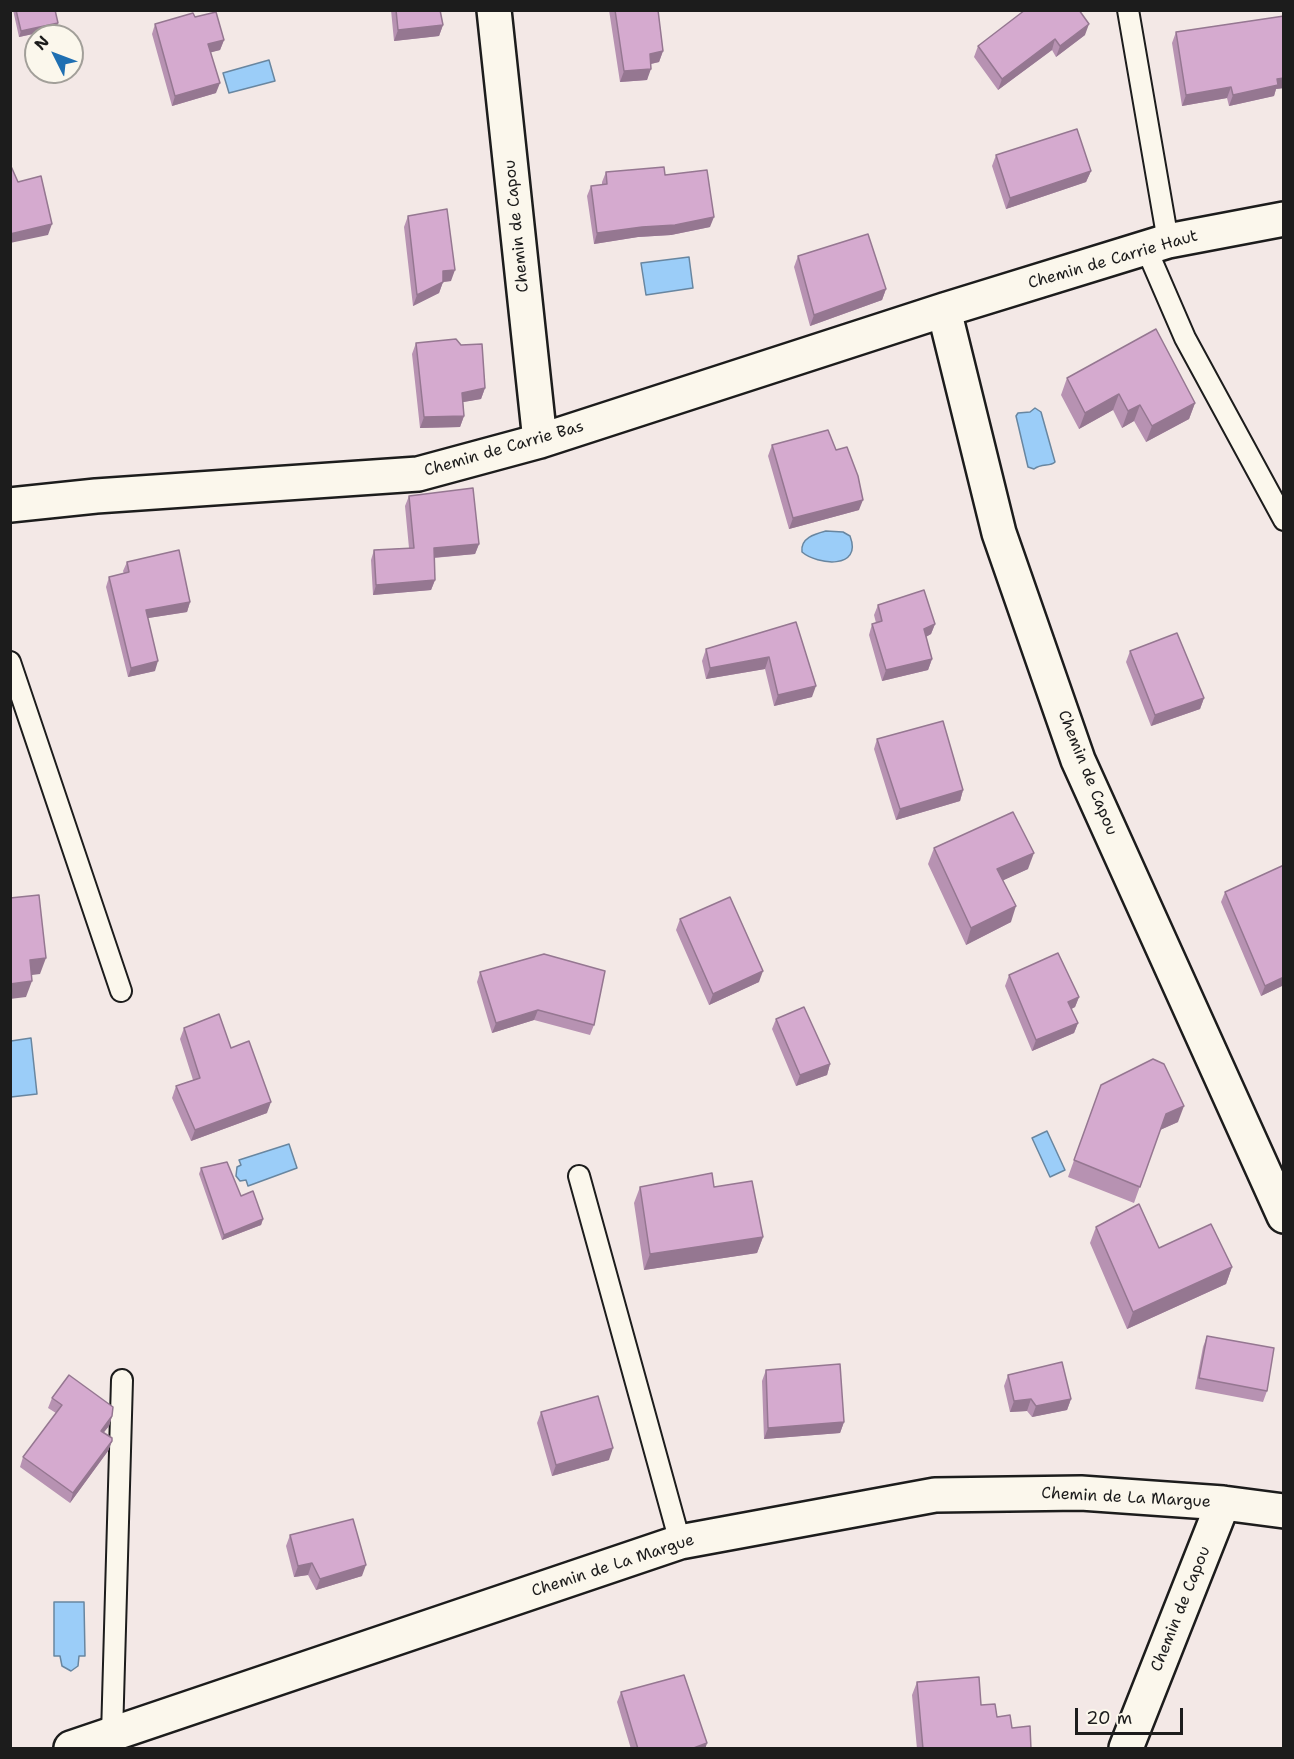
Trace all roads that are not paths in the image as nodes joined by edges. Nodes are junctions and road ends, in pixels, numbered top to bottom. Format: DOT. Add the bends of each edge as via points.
graph roads {
  1 [pos="494,10"];
  2 [pos="1128,10"];
  3 [pos="1284,219"];
  4 [pos="1157,244"];
  5 [pos="944,310"];
  6 [pos="540,441"];
  7 [pos="10,505"];
  8 [pos="1284,520"];
  9 [pos="10,662"];
  10 [pos="121,991"];
  11 [pos="579,1176"];
  12 [pos="1284,1216"];
  13 [pos="122,1380"];
  14 [pos="1223,1503"];
  15 [pos="1284,1511"];
  16 [pos="681,1542"];
  17 [pos="112,1735"];
  18 [pos="71,1749"];
  19 [pos="1126,1749"];
  1 -- 6 [label="street, Chemin de Capou"];
  2 -- 4 [label="lane"];
  3 -- 4 [label="street, Chemin de Carrie Haut"];
  4 -- 5 [label="street, Chemin de Carrie Haut"];
  4 -- 8 [label="lane" via="1185,338"];
  5 -- 6 [label="street, Chemin de Carrie Bas"];
  5 -- 12 [label="street, Chemin de Capou" via="999,533 1078,760"];
  6 -- 7 [label="street, Chemin de Carrie Bas" via="418,474"];
  9 -- 10 [label="lane"];
  11 -- 16 [label="lane"];
  13 -- 17 [label="lane"];
  14 -- 15 [label="street, Chemin de La Margue"];
  14 -- 16 [label="street, Chemin de La Margue" via="1082,1492 935,1495"];
  14 -- 19 [label="street, Chemin de Capou"];
  16 -- 17 [label="street, Chemin de La Margue"];
  17 -- 18 [label="street, Chemin de La Margue"];
}
